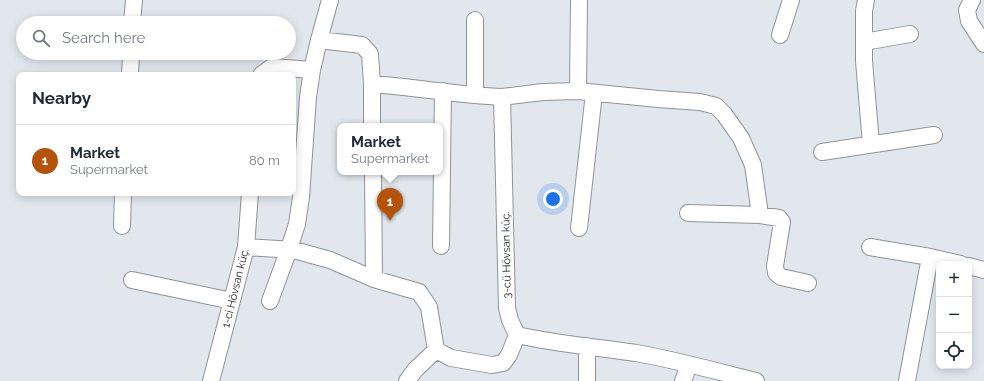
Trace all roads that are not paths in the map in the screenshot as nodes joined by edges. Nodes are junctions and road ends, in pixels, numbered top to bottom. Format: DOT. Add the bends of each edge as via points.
graph roads {
  1 [pos="134,0"];
  2 [pos="330,0"];
  3 [pos="579,0"];
  4 [pos="791,0"];
  5 [pos="866,0"];
  6 [pos="972,0"];
  7 [pos="133,16"];
  8 [pos="475,20"];
  9 [pos="910,34"];
  10 [pos="780,35"];
  11 [pos="319,40"];
  12 [pos="864,42"];
  13 [pos="984,44"];
  14 [pos="131,60"];
  15 [pos="312,70"];
  16 [pos="130,72"];
  17 [pos="265,72"];
  18 [pos="372,84"];
  19 [pos="443,91"];
  20 [pos="578,91"];
  21 [pos="594,93"];
  22 [pos="475,95"];
  23 [pos="502,97"];
  24 [pos="372,123"];
  25 [pos="443,123"];
  26 [pos="934,135"];
  27 [pos="871,144"];
  28 [pos="822,152"];
  29 [pos="373,175"];
  30 [pos="442,175"];
  31 [pos="123,196"];
  32 [pos="250,196"];
  33 [pos="688,213"];
  34 [pos="760,215"];
  35 [pos="122,226"];
  36 [pos="579,228"];
  37 [pos="441,246"];
  38 [pos="246,247"];
  39 [pos="870,248"];
  40 [pos="290,249"];
  41 [pos="930,257"];
  42 [pos="948,261"];
  43 [pos="972,267"];
  44 [pos="984,270"];
  45 [pos="374,279"];
  46 [pos="132,280"];
  47 [pos="808,283"];
  48 [pos="232,301"];
  49 [pos="270,301"];
  50 [pos="517,335"];
  51 [pos="587,346"];
  52 [pos="436,350"];
  53 [pos="689,365"];
  54 [pos="211,381"];
  55 [pos="407,381"];
  56 [pos="587,381"];
  57 [pos="683,381"];
  58 [pos="756,381"];
  59 [pos="907,381"];
  1 -- 7 [label="street"];
  2 -- 11 [label="street"];
  3 -- 20 [label="street"];
  4 -- 10 [label="street"];
  5 -- 12 [label="street"];
  6 -- 13 [label="street" via="967,10 969,21"];
  8 -- 22 [label="street"];
  9 -- 12 [label="street"];
  11 -- 15 [label="street"];
  11 -- 18 [label="street" via="362,45 370,54"];
  12 -- 27 [label="street"];
  14 -- 16 [label="street"];
  15 -- 17 [label="street" via="272,67"];
  15 -- 40 [label="street" via="301,197"];
  18 -- 19 [label="street"];
  18 -- 24 [label="street"];
  19 -- 22 [label="street"];
  19 -- 25 [label="street"];
  20 -- 21 [label="street"];
  20 -- 23 [label="street"];
  21 -- 34 [label="street" via="700,102 716,106 741,138 753,165"];
  21 -- 36 [label="street"];
  22 -- 23 [label="street"];
  23 -- 50 [label="street, 3-cü Hövsan küç." via="507,308"];
  26 -- 27 [label="street"];
  27 -- 28 [label="street"];
  29 -- 45 [label="street"];
  30 -- 37 [label="street"];
  31 -- 35 [label="street"];
  32 -- 38 [label="street, 1-ci Hövsan küç."];
  33 -- 34 [label="street"];
  34 -- 47 [label="street" via="779,218 782,222 776,273 781,277"];
  38 -- 40 [label="street"];
  38 -- 48 [label="street, 1-ci Hövsan küç."];
  39 -- 41 [label="street"];
  40 -- 45 [label="street" via="330,260"];
  40 -- 49 [label="street"];
  41 -- 42 [label="street"];
  41 -- 59 [label="street"];
  43 -- 44 [label="street"];
  45 -- 52 [label="street" via="418,292 429,307"];
  46 -- 48 [label="street"];
  48 -- 54 [label="street, 1-ci Hövsan küç."];
  50 -- 51 [label="street"];
  50 -- 52 [label="street" via="503,363 492,365 451,358"];
  51 -- 53 [label="street"];
  51 -- 56 [label="street"];
  52 -- 55 [label="street"];
  53 -- 57 [label="street"];
  53 -- 58 [label="street"];
}
